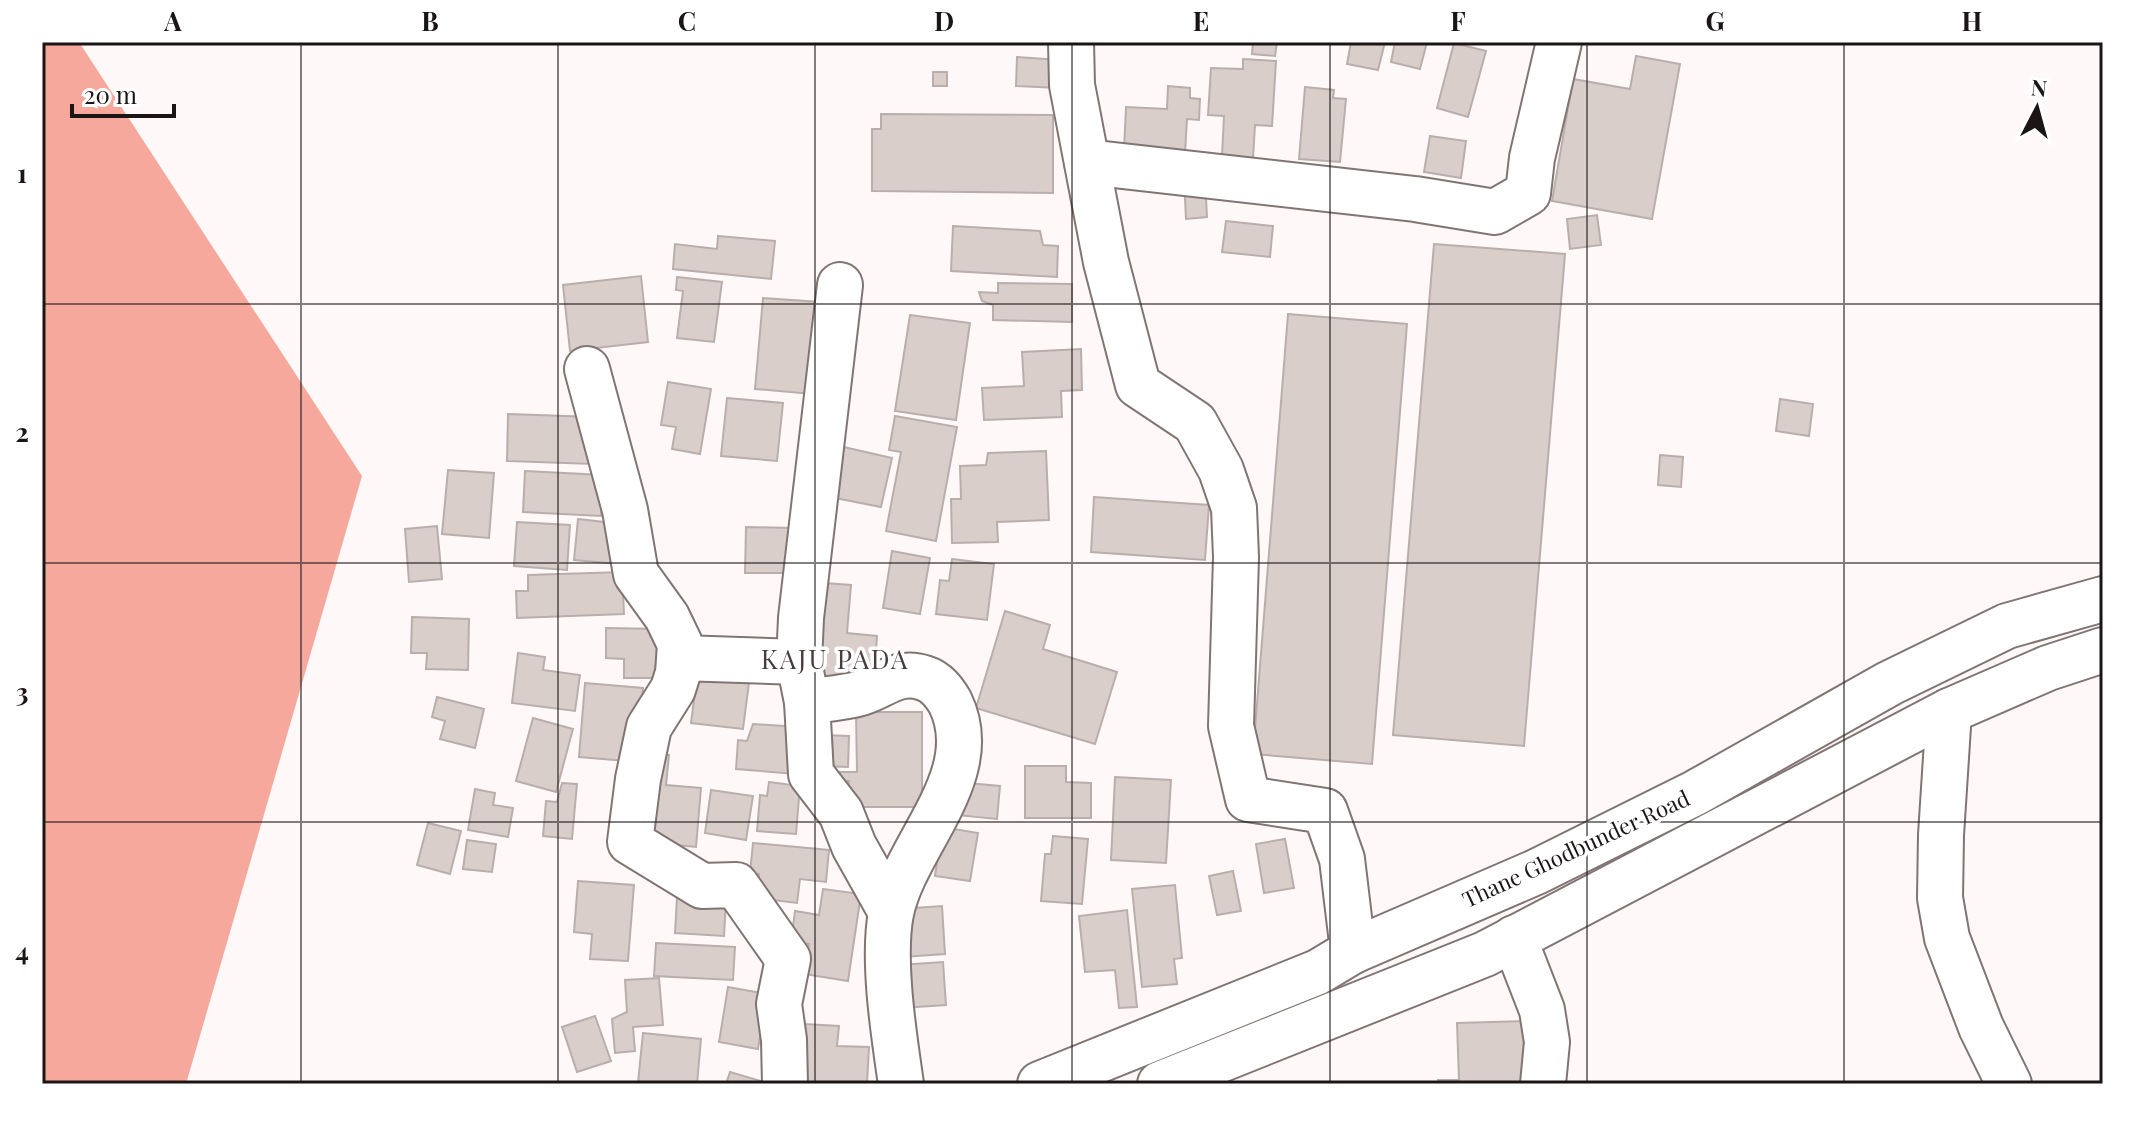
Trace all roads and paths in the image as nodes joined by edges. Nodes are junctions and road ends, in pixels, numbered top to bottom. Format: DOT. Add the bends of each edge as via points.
graph roads {
  1 [pos="1071,42"];
  2 [pos="1559,42"];
  3 [pos="1087,162"];
  4 [pos="840,285"];
  5 [pos="587,369"];
  6 [pos="2103,599"];
  7 [pos="2103,650"];
  8 [pos="680,658"];
  9 [pos="803,682"];
  10 [pos="1949,711"];
  11 [pos="891,912"];
  12 [pos="1514,938"];
  13 [pos="1353,951"];
  14 [pos="785,1084"];
  15 [pos="901,1084"];
  16 [pos="1040,1084"];
  17 [pos="1160,1084"];
  18 [pos="1543,1084"];
  19 [pos="2009,1084"];
  1 -- 3 [label="street" via="1072,85"];
  2 -- 3 [label="street" via="1528,193 1495,212"];
  3 -- 13 [label="street" via="1138,385 1195,423 1221,470 1234,508 1231,726 1248,799 1325,811 1342,859"];
  4 -- 9 [label="street" via="801,618"];
  5 -- 8 [label="street" via="625,510 636,574 676,631"];
  6 -- 13 [label="street, Thane Ghodbunder Road" via="2007,626 1890,683 1695,793 1536,872"];
  7 -- 10 [label="street, Thane Ghodbunder Road"];
  8 -- 9 [label="street"];
  8 -- 14 [label="street" via="673,689 649,727 630,842 702,886 736,885 788,959 779,1004"];
  9 -- 11 [label="street" via="811,774 841,813"];
  9 -- 11 [label="street" via="863,693 898,675 925,678 943,689 955,713 961,747 954,775"];
  10 -- 12 [label="street, Thane Ghodbunder Road"];
  10 -- 19 [label="street" via="1940,898 1947,938"];
  11 -- 15 [label="street" via="889,951"];
  12 -- 17 [label="street, Thane Ghodbunder Road"];
  12 -- 18 [label="street" via="1542,1010 1547,1042"];
  13 -- 16 [label="street, Thane Ghodbunder Road" via="1318,972"];
}
